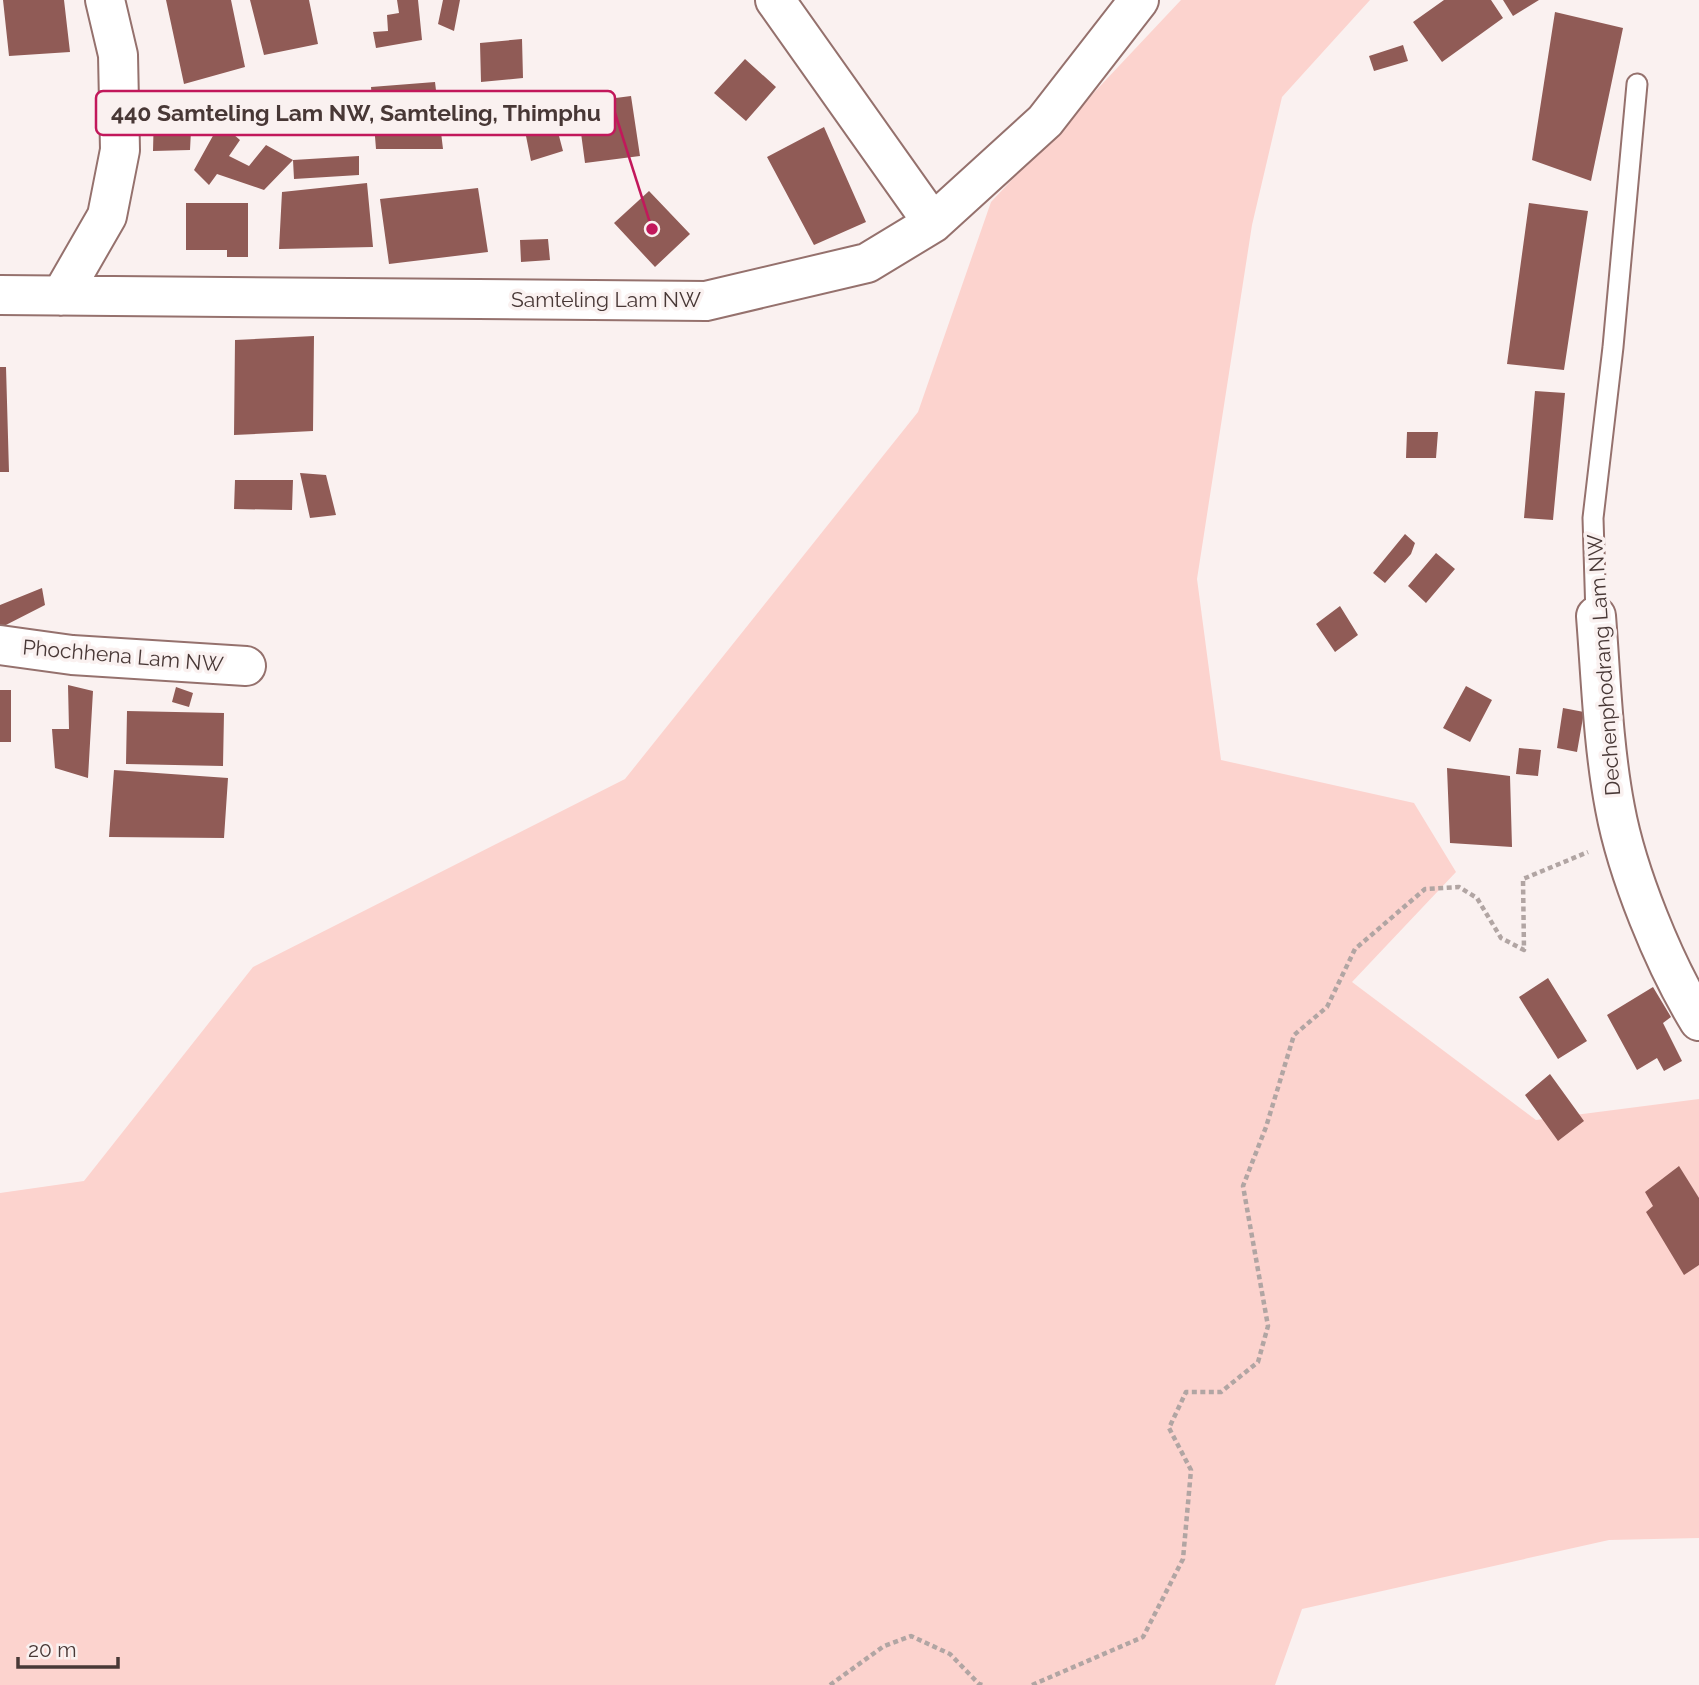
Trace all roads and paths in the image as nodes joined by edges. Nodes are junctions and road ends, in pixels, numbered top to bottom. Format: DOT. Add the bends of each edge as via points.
graph roads {
  1 [pos="104,0"];
  2 [pos="775,0"];
  3 [pos="1139,0"];
  4 [pos="1637,84"];
  5 [pos="933,223"];
  6 [pos="0,295"];
  7 [pos="61,296"];
  8 [pos="1596,616"];
  9 [pos="0,645"];
  10 [pos="246,666"];
  11 [pos="1615,809"];
  12 [pos="1699,1020"];
  13 [pos="830,1685"];
  14 [pos="983,1685"];
  15 [pos="1032,1685"];
  1 -- 7 [label="street" via="118,55 120,150 107,216"];
  2 -- 5 [label="street"];
  3 -- 5 [label="street, Samteling Lam NW" via="1045,121"];
  4 -- 8 [label="lane, Dechenphodrang Lam NW" via="1594,518"];
  5 -- 7 [label="street, Samteling Lam NW" via="867,263 706,301"];
  6 -- 7 [label="street, Samteling Lam NW"];
  8 -- 11 [label="street, Dechenphodrang Lam NW"];
  9 -- 10 [label="street, Phochhena Lam NW" via="72,655"];
  11 -- 12 [label="street, Dechenphodrang Lam NW" via="1644,903 1681,991"];
  11 -- 15 [label="path" via="1586,855 1522,879 1524,950 1501,938 1477,898 1459,887 1425,890 1355,949 1327,1007 1294,1035 1243,1186 1268,1326 1258,1362 1221,1392 1186,1392 1169,1428 1191,1470 1184,1559 1143,1637"];
  13 -- 14 [label="path" via="884,1646 911,1636 950,1654"];
}
